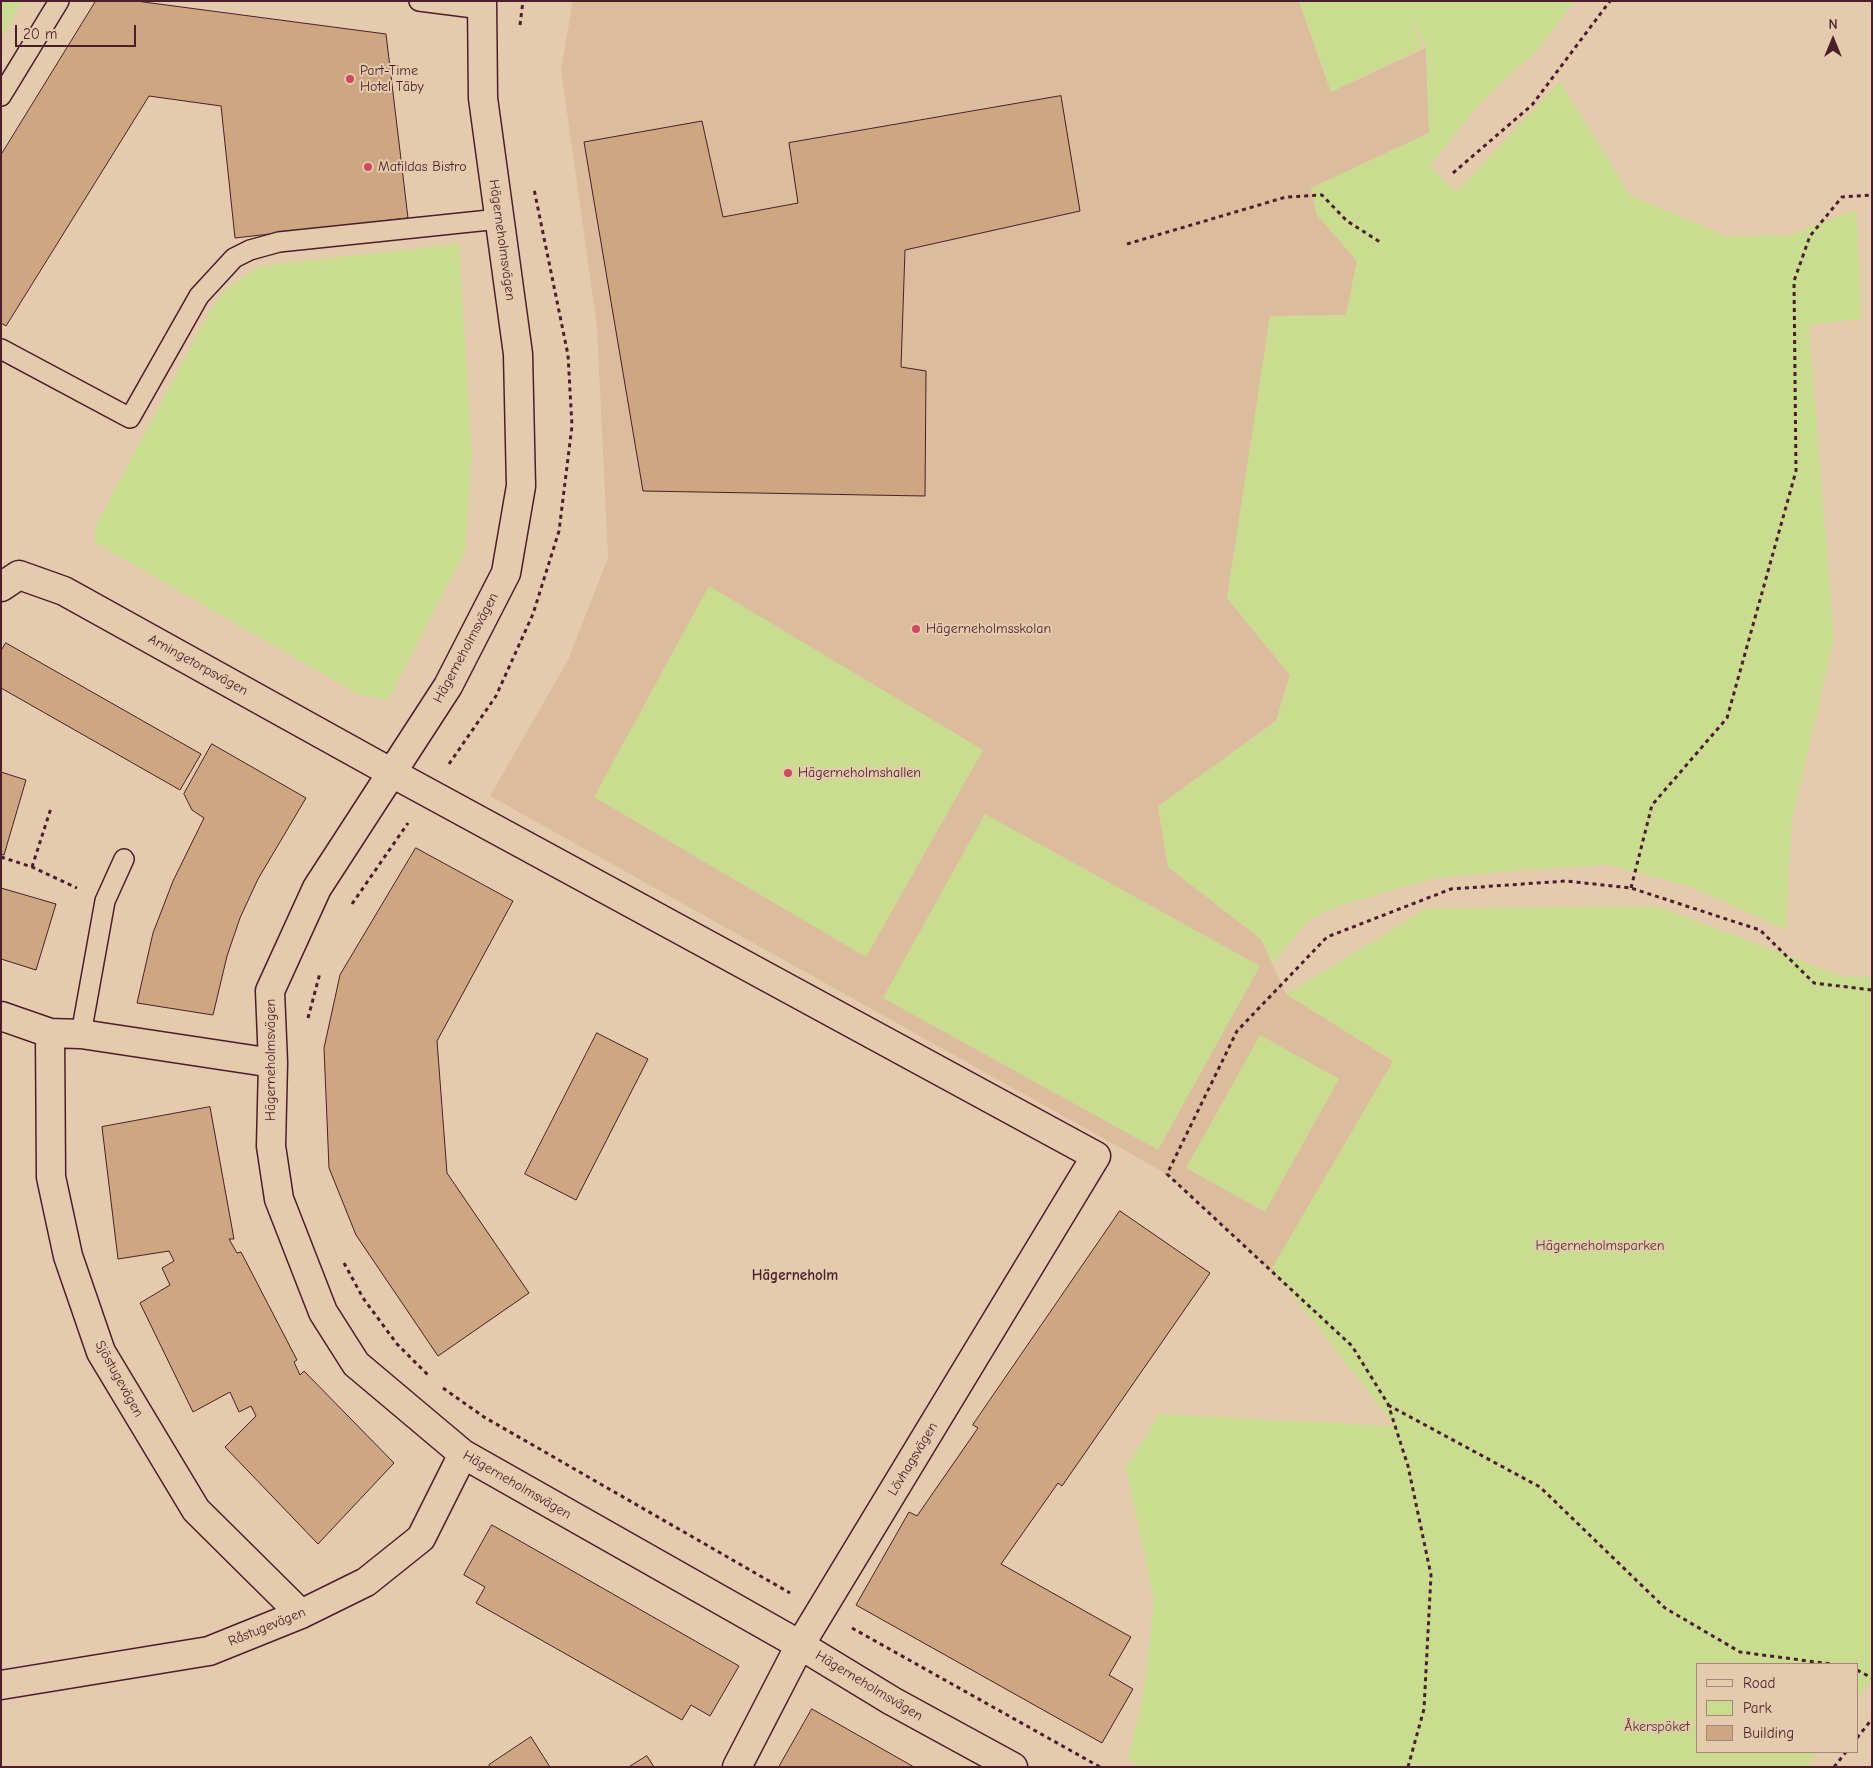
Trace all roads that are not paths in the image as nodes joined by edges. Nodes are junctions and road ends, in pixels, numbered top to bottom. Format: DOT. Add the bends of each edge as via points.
graph roads {
  1 [pos="58,1"];
  2 [pos="419,1"];
  3 [pos="482,5"];
  4 [pos="1,96"];
  5 [pos="499,219"];
  6 [pos="1,349"];
  7 [pos="1,586"];
  8 [pos="392,773"];
  9 [pos="124,859"];
  10 [pos="1,1016"];
  11 [pos="50,1033"];
  12 [pos="81,1034"];
  13 [pos="273,1063"];
  14 [pos="462,1454"];
  15 [pos="301,1614"];
  16 [pos="800,1645"];
  17 [pos="1,1685"];
  18 [pos="737,1767"];
  19 [pos="1013,1767"];
  1 -- 4 [label="lane"];
  2 -- 3 [label="lane"];
  3 -- 5 [label="street, Hägerneholmsvägen" via="483,98"];
  5 -- 6 [label="lane" via="279,242 234,258 199,296 130,418"];
  5 -- 8 [label="street, Hägerneholmsvägen" via="518,354 521,486 506,573 448,686"];
  7 -- 8 [label="street, Arningetorpsvägen" via="19,575 64,591"];
  8 -- 13 [label="street, Hägerneholmsvägen" via="318,888 270,991"];
  8 -- 16 [label="street, Lövhagsvägen" via="1096,1156"];
  9 -- 12 [label="lane" via="105,901"];
  10 -- 11 [label="street"];
  11 -- 12 [label="street"];
  11 -- 15 [label="street, Sjöstugevägen" via="51,1177 68,1256 100,1352 196,1510"];
  12 -- 13 [label="street"];
  13 -- 14 [label="street, Hägerneholmsvägen" via="271,1146 279,1199 323,1312 356,1364"];
  14 -- 15 [label="street, Råstugevägen" via="421,1538 366,1582"];
  14 -- 16 [label="street, Hägerneholmsvägen"];
  15 -- 17 [label="street, Råstugevägen" via="209,1651"];
  16 -- 18 [label="street, Lövhagsvägen"];
  16 -- 19 [label="street, Hägerneholmsvägen" via="892,1701"];
}
